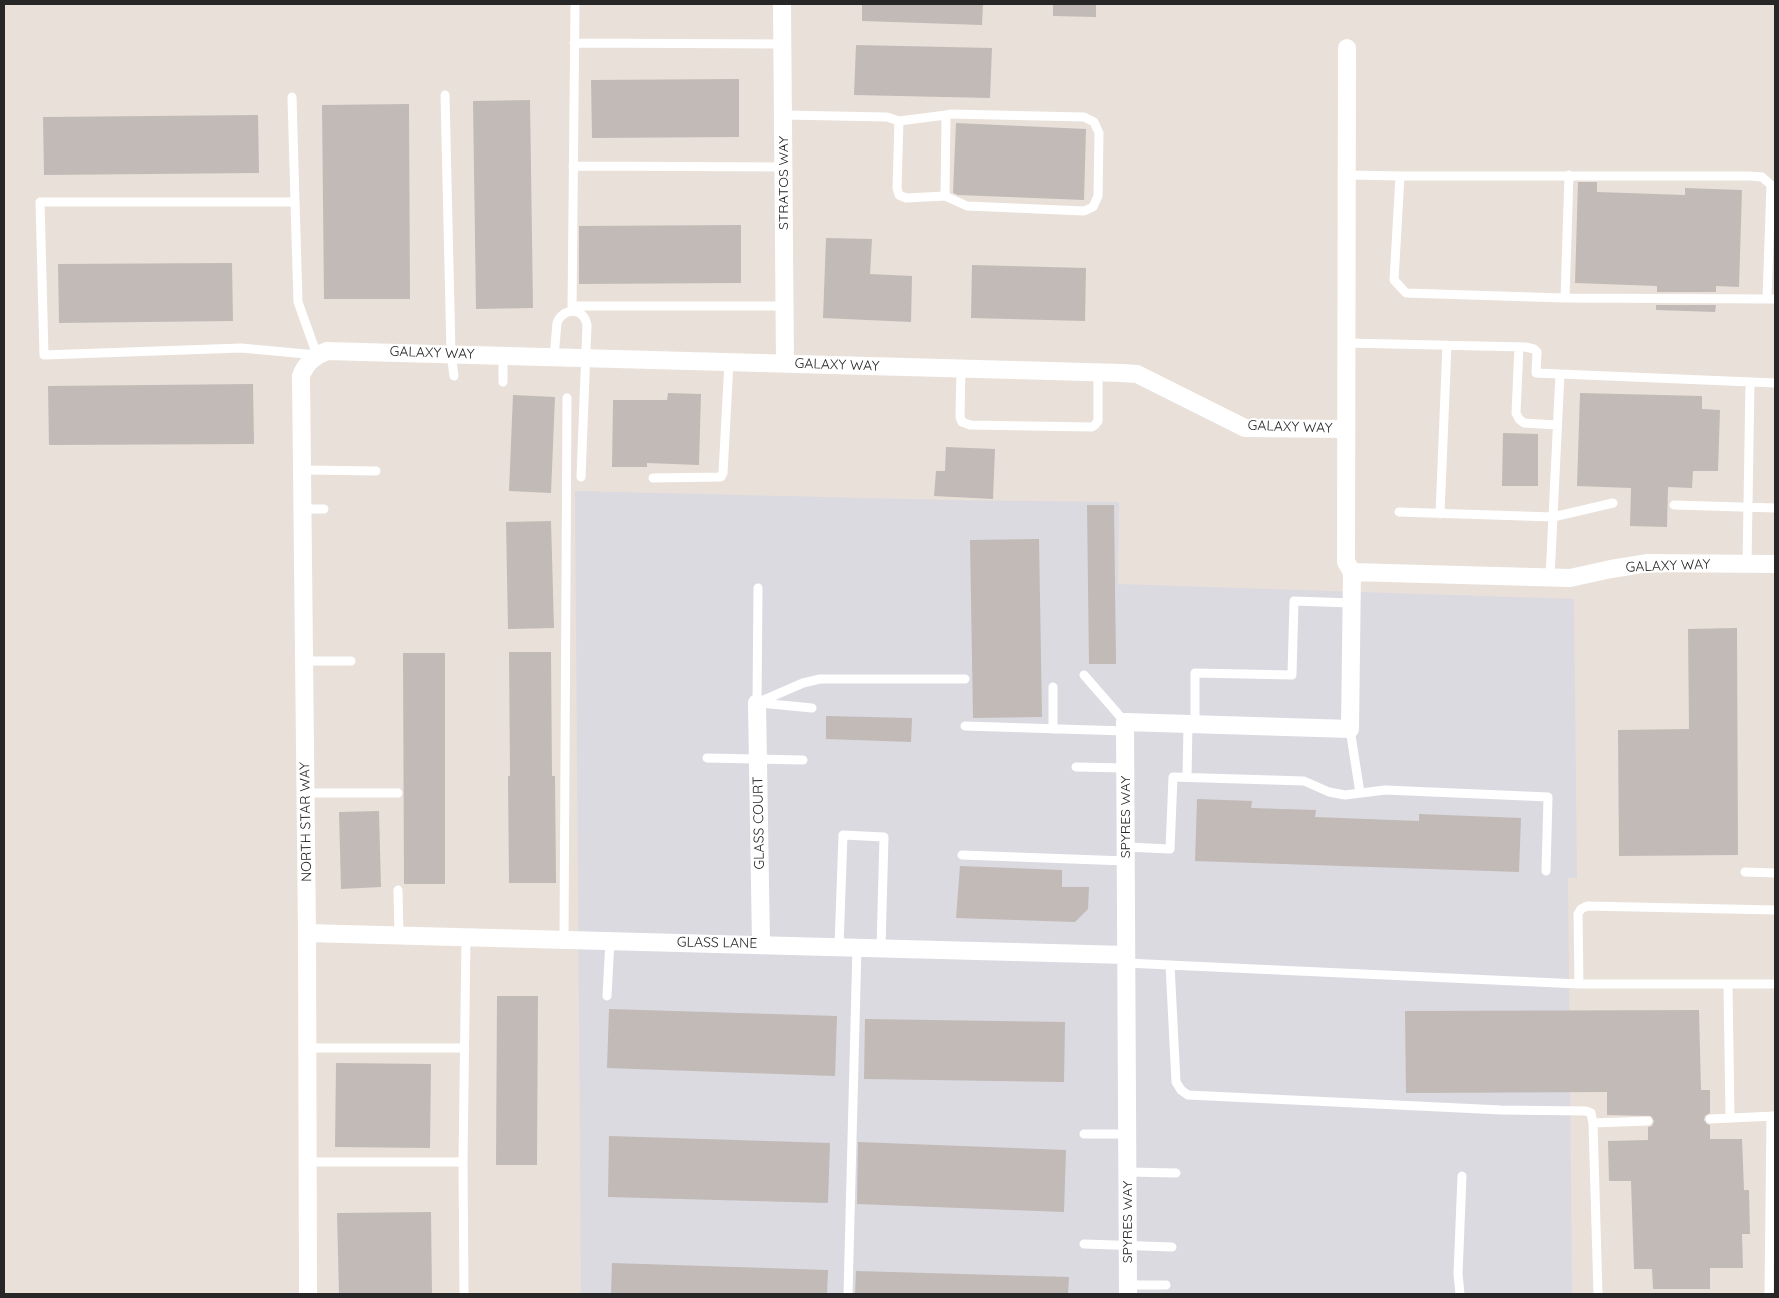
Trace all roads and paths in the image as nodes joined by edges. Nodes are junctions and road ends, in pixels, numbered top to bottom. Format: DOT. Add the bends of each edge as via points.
graph roads {
  1 [pos="575,4"];
  2 [pos="782,4"];
  3 [pos="574,43"];
  4 [pos="783,44"];
  5 [pos="1347,48"];
  6 [pos="445,96"];
  7 [pos="292,97"];
  8 [pos="783,115"];
  9 [pos="946,115"];
  10 [pos="899,121"];
  11 [pos="573,166"];
  12 [pos="784,167"];
  13 [pos="1347,175"];
  14 [pos="1569,175"];
  15 [pos="1400,176"];
  16 [pos="945,196"];
  17 [pos="295,202"];
  18 [pos="1566,298"];
  19 [pos="1771,299"];
  20 [pos="785,306"];
  21 [pos="572,308"];
  22 [pos="1347,343"];
  23 [pos="1448,345"];
  24 [pos="1519,347"];
  25 [pos="451,353"];
  26 [pos="317,354"];
  27 [pos="504,356"];
  28 [pos="554,357"];
  29 [pos="586,358"];
  30 [pos="729,362"];
  31 [pos="785,363"];
  32 [pos="961,368"];
  33 [pos="1098,372"];
  34 [pos="1560,374"];
  35 [pos="454,376"];
  36 [pos="503,382"];
  37 [pos="1750,382"];
  38 [pos="1775,383"];
  39 [pos="567,398"];
  40 [pos="1558,425"];
  41 [pos="1346,429"];
  42 [pos="302,470"];
  43 [pos="376,471"];
  44 [pos="582,477"];
  45 [pos="653,478"];
  46 [pos="1613,503"];
  47 [pos="1674,505"];
  48 [pos="1747,508"];
  49 [pos="1775,508"];
  50 [pos="303,509"];
  51 [pos="324,509"];
  52 [pos="1399,512"];
  53 [pos="1440,514"];
  54 [pos="1553,517"];
  55 [pos="1747,564"];
  56 [pos="1775,564"];
  57 [pos="1352,572"];
  58 [pos="1550,577"];
  59 [pos="758,588"];
  60 [pos="1352,603"];
  61 [pos="304,661"];
  62 [pos="351,661"];
  63 [pos="1084,675"];
  64 [pos="964,679"];
  65 [pos="1053,686"];
  66 [pos="757,703"];
  67 [pos="812,708"];
  68 [pos="1191,724"];
  69 [pos="965,726"];
  70 [pos="1125,727"];
  71 [pos="1053,729"];
  72 [pos="1350,729"];
  73 [pos="706,758"];
  74 [pos="758,759"];
  75 [pos="803,760"];
  76 [pos="1076,767"];
  77 [pos="1125,768"];
  78 [pos="1187,777"];
  79 [pos="306,793"];
  80 [pos="398,793"];
  81 [pos="1360,793"];
  82 [pos="1126,854"];
  83 [pos="962,855"];
  84 [pos="1546,871"];
  85 [pos="1745,872"];
  86 [pos="1775,873"];
  87 [pos="398,890"];
  88 [pos="1775,910"];
  89 [pos="307,933"];
  90 [pos="399,935"];
  91 [pos="466,937"];
  92 [pos="564,939"];
  93 [pos="610,940"];
  94 [pos="761,944"];
  95 [pos="839,946"];
  96 [pos="857,947"];
  97 [pos="881,947"];
  98 [pos="1126,959"];
  99 [pos="1170,965"];
  100 [pos="1579,984"];
  101 [pos="1728,984"];
  102 [pos="1775,984"];
  103 [pos="607,996"];
  104 [pos="308,1048"];
  105 [pos="465,1048"];
  106 [pos="1773,1116"];
  107 [pos="1730,1118"];
  108 [pos="1710,1119"];
  109 [pos="1648,1121"];
  110 [pos="1593,1123"];
  111 [pos="1084,1134"];
  112 [pos="1127,1134"];
  113 [pos="308,1162"];
  114 [pos="463,1162"];
  115 [pos="1128,1172"];
  116 [pos="1176,1174"];
  117 [pos="1462,1176"];
  118 [pos="1084,1244"];
  119 [pos="1128,1246"];
  120 [pos="1172,1247"];
  121 [pos="1166,1285"];
  122 [pos="1128,1289"];
  123 [pos="308,1294"];
  124 [pos="464,1294"];
  125 [pos="848,1294"];
  126 [pos="1460,1294"];
  127 [pos="1598,1294"];
  128 [pos="1769,1294"];
  1 -- 3 [label="lane"];
  2 -- 4 [label="street, STRATOS WAY"];
  3 -- 4 [label="lane"];
  3 -- 11 [label="lane"];
  4 -- 8 [label="street, STRATOS WAY"];
  5 -- 13 [label="street"];
  6 -- 25 [label="lane"];
  7 -- 17 [label="lane"];
  8 -- 10 [label="lane" via="887,117"];
  8 -- 12 [label="street, STRATOS WAY"];
  9 -- 10 [label="lane"];
  9 -- 16 [label="lane"];
  9 -- 16 [label="lane" via="1084,117 1094,122 1099,133 1098,196 1093,207 1084,211 967,206"];
  10 -- 16 [label="lane" via="899,195 906,198"];
  11 -- 12 [label="lane"];
  11 -- 21 [label="lane"];
  12 -- 20 [label="street, STRATOS WAY"];
  13 -- 15 [label="lane"];
  13 -- 22 [label="street"];
  14 -- 15 [label="lane"];
  14 -- 18 [label="lane"];
  14 -- 19 [label="lane" via="1762,177 1771,185"];
  15 -- 18 [label="lane" via="1394,280 1406,293"];
  17 -- 26 [label="lane" via="298,302"];
  17 -- 26 [label="lane" via="40,202 44,355 241,348"];
  18 -- 19 [label="lane"];
  20 -- 21 [label="lane"];
  20 -- 31 [label="street, STRATOS WAY"];
  21 -- 28 [label="lane" via="557,323"];
  21 -- 29 [label="lane" via="586,320"];
  22 -- 23 [label="lane"];
  22 -- 41 [label="street"];
  23 -- 24 [label="lane"];
  23 -- 53 [label="lane"];
  24 -- 34 [label="lane" via="1536,352 1536,373"];
  24 -- 40 [label="lane" via="1516,413 1524,423"];
  25 -- 26 [label="street, GALAXY WAY" via="327,351"];
  25 -- 27 [label="street, GALAXY WAY"];
  25 -- 35 [label="lane"];
  26 -- 42 [label="street, NORTH STAR WAY" via="305,366 302,376"];
  27 -- 28 [label="street, GALAXY WAY"];
  27 -- 36 [label="lane"];
  28 -- 29 [label="street, GALAXY WAY"];
  29 -- 30 [label="street, GALAXY WAY"];
  29 -- 44 [label="lane"];
  30 -- 31 [label="street, GALAXY WAY"];
  30 -- 45 [label="lane" via="724,473 721,477"];
  31 -- 32 [label="street, GALAXY WAY"];
  32 -- 33 [label="street, GALAXY WAY"];
  32 -- 33 [label="lane" via="960,416 962,422 970,425 1092,427 1098,421"];
  33 -- 41 [label="street, GALAXY WAY" via="1136,374 1246,428"];
  34 -- 37 [label="lane"];
  34 -- 40 [label="lane"];
  37 -- 38 [label="lane"];
  37 -- 48 [label="lane"];
  39 -- 92 [label="lane"];
  40 -- 54 [label="lane"];
  41 -- 57 [label="street" via="1346,562"];
  42 -- 43 [label="lane"];
  42 -- 50 [label="street, NORTH STAR WAY"];
  46 -- 54 [label="lane"];
  47 -- 48 [label="lane"];
  48 -- 49 [label="lane"];
  48 -- 55 [label="lane"];
  50 -- 51 [label="lane"];
  50 -- 61 [label="street, NORTH STAR WAY"];
  52 -- 53 [label="lane"];
  53 -- 54 [label="lane"];
  54 -- 58 [label="lane"];
  55 -- 56 [label="street, GALAXY WAY"];
  55 -- 58 [label="street, GALAXY WAY" via="1648,564 1570,578"];
  57 -- 58 [label="street, GALAXY WAY"];
  57 -- 60 [label="street"];
  59 -- 66 [label="lane"];
  60 -- 68 [label="lane" via="1294,601 1292,675 1196,673"];
  60 -- 72 [label="street"];
  61 -- 62 [label="lane"];
  61 -- 79 [label="street, NORTH STAR WAY"];
  63 -- 70 [label="lane"];
  64 -- 66 [label="lane" via="820,679"];
  65 -- 71 [label="lane"];
  66 -- 67 [label="lane"];
  66 -- 74 [label="street, GLASS COURT"];
  68 -- 70 [label="street"];
  68 -- 72 [label="street"];
  68 -- 78 [label="lane"];
  69 -- 71 [label="lane"];
  70 -- 71 [label="lane"];
  70 -- 77 [label="street, SPYRES WAY"];
  72 -- 81 [label="lane"];
  73 -- 74 [label="lane"];
  74 -- 75 [label="lane"];
  74 -- 94 [label="street, GLASS COURT"];
  76 -- 77 [label="lane"];
  77 -- 82 [label="street, SPYRES WAY"];
  78 -- 81 [label="lane" via="1304,781 1329,792"];
  78 -- 82 [label="lane" via="1173,777 1170,849"];
  79 -- 80 [label="lane"];
  79 -- 89 [label="street, NORTH STAR WAY"];
  81 -- 84 [label="lane" via="1385,790 1548,797"];
  82 -- 83 [label="lane"];
  82 -- 98 [label="street, SPYRES WAY"];
  85 -- 86 [label="lane"];
  87 -- 90 [label="lane"];
  88 -- 100 [label="lane" via="1587,906 1578,914"];
  89 -- 90 [label="street, GLASS LANE"];
  89 -- 104 [label="street, NORTH STAR WAY"];
  90 -- 91 [label="street, GLASS LANE"];
  91 -- 92 [label="street, GLASS LANE"];
  91 -- 105 [label="lane"];
  92 -- 93 [label="street, GLASS LANE"];
  93 -- 94 [label="street, GLASS LANE"];
  93 -- 103 [label="lane"];
  94 -- 95 [label="street, GLASS LANE"];
  95 -- 96 [label="street, GLASS LANE"];
  95 -- 97 [label="lane" via="843,835 884,837"];
  96 -- 97 [label="street, GLASS LANE"];
  96 -- 125 [label="lane"];
  97 -- 98 [label="street, GLASS LANE"];
  98 -- 99 [label="lane"];
  98 -- 112 [label="street, SPYRES WAY"];
  99 -- 100 [label="lane"];
  99 -- 110 [label="lane" via="1176,1082 1188,1095 1586,1111 1591,1113"];
  100 -- 101 [label="lane"];
  101 -- 102 [label="lane"];
  101 -- 107 [label="lane"];
  104 -- 105 [label="lane"];
  104 -- 113 [label="street, NORTH STAR WAY"];
  105 -- 114 [label="lane"];
  106 -- 107 [label="lane"];
  106 -- 128 [label="lane"];
  107 -- 108 [label="lane"];
  109 -- 110 [label="lane"];
  110 -- 127 [label="lane"];
  111 -- 112 [label="lane"];
  112 -- 115 [label="street, SPYRES WAY"];
  113 -- 114 [label="lane"];
  113 -- 123 [label="street, NORTH STAR WAY"];
  114 -- 124 [label="lane"];
  115 -- 116 [label="lane"];
  115 -- 119 [label="street, SPYRES WAY"];
  117 -- 126 [label="lane"];
  118 -- 119 [label="lane"];
  119 -- 120 [label="lane"];
  119 -- 122 [label="street, SPYRES WAY"];
  121 -- 122 [label="lane"];
}
